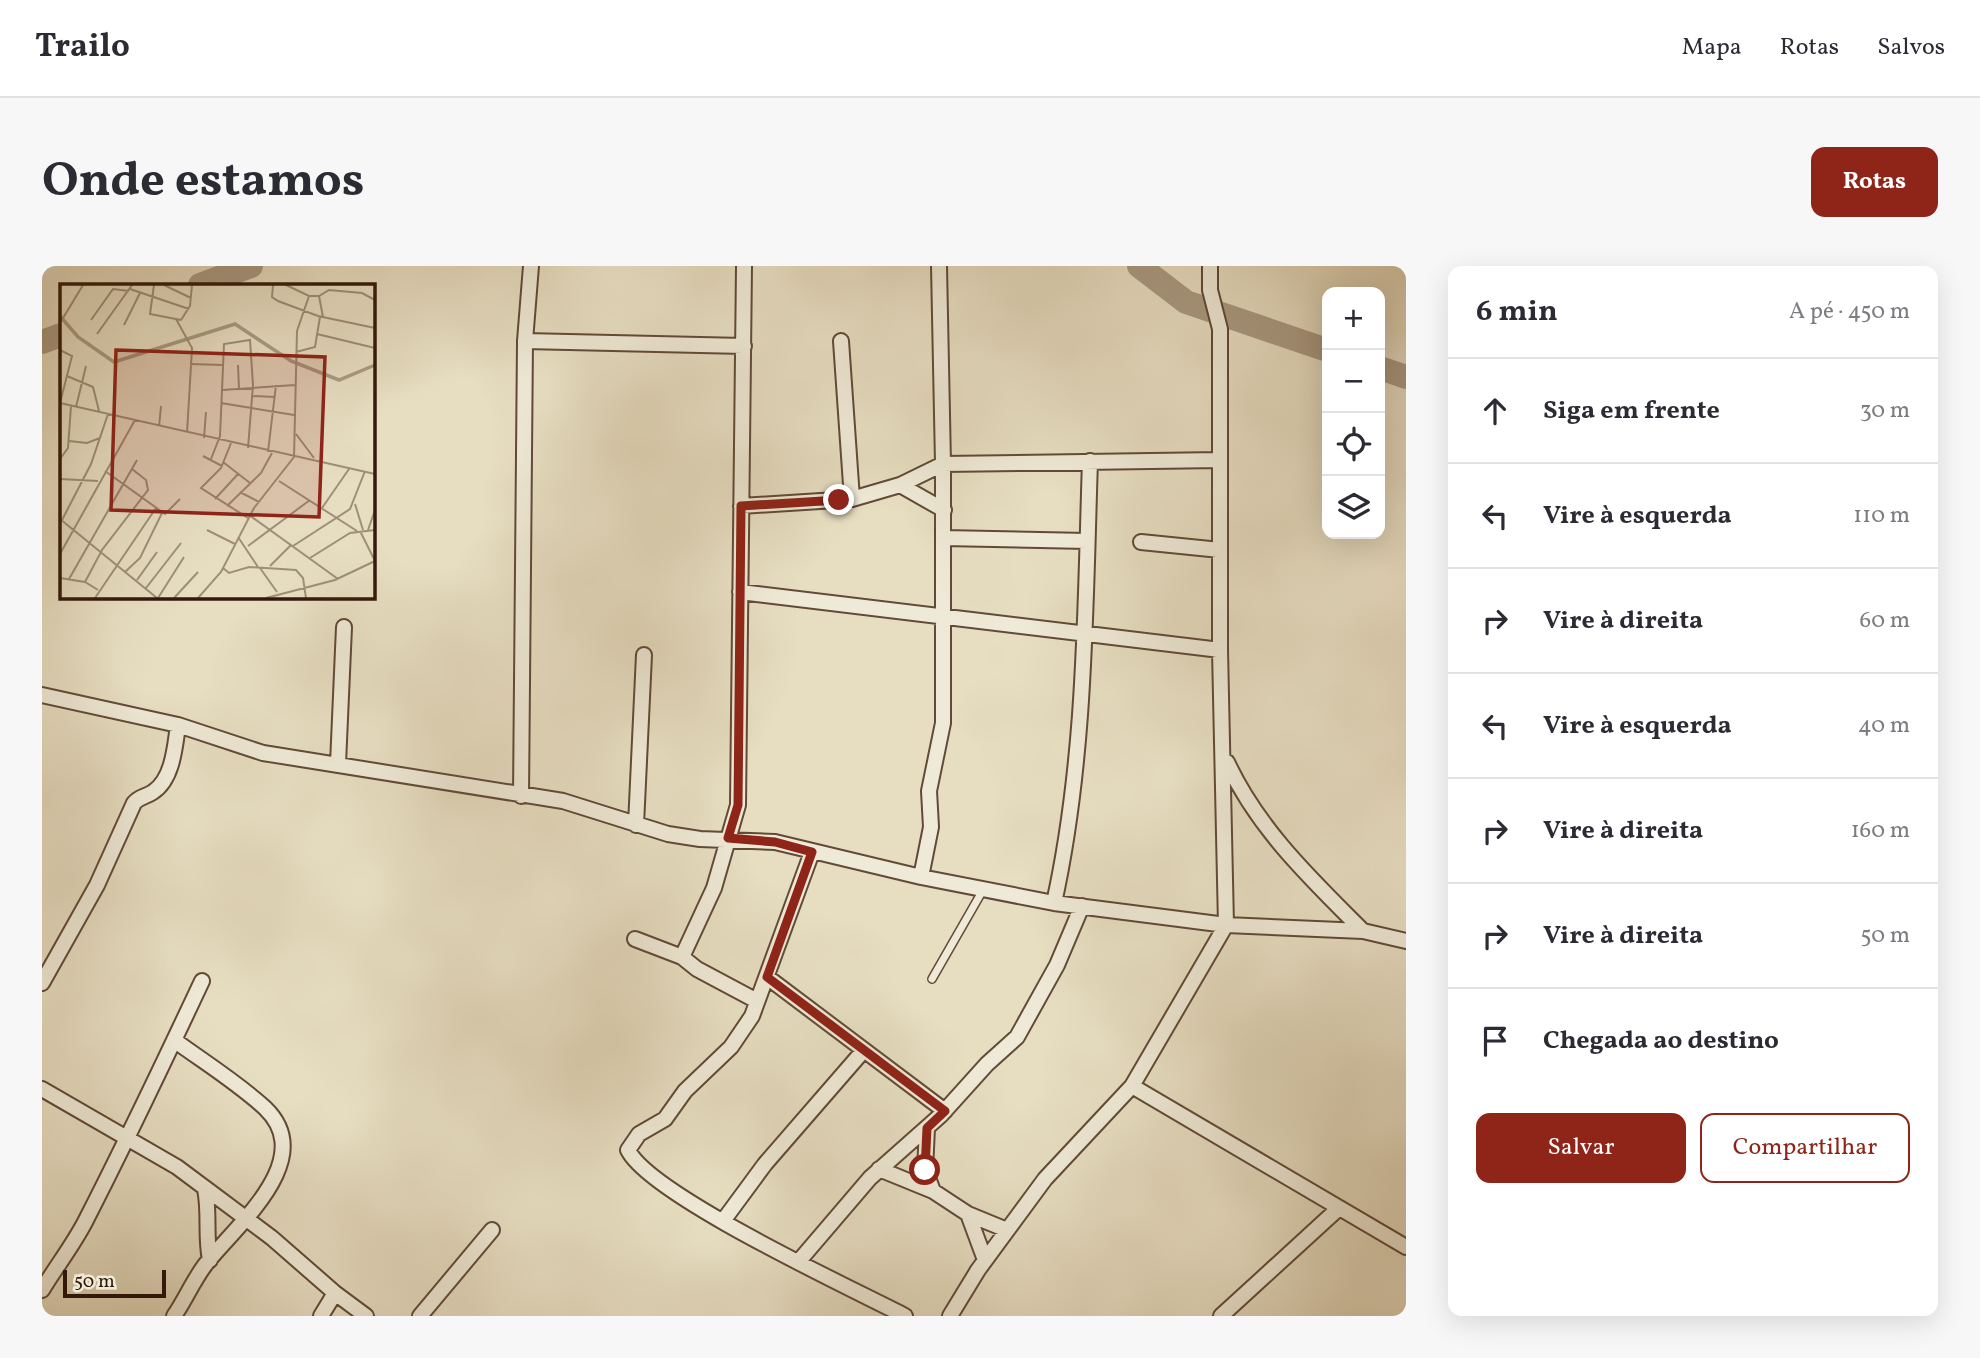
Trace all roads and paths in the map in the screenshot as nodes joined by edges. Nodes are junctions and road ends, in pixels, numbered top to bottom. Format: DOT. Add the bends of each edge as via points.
graph roads {
  1 [pos="531,266"];
  2 [pos="744,266"];
  3 [pos="939,266"];
  4 [pos="1210,266"];
  5 [pos="525,341"];
  6 [pos="841,341"];
  7 [pos="744,346"];
  8 [pos="1219,460"];
  9 [pos="1090,461"];
  10 [pos="943,464"];
  11 [pos="900,485"];
  12 [pos="852,499"];
  13 [pos="741,506"];
  14 [pos="944,510"];
  15 [pos="944,538"];
  16 [pos="1087,541"];
  17 [pos="1141,542"];
  18 [pos="1220,550"];
  19 [pos="740,592"];
  20 [pos="944,615"];
  21 [pos="344,627"];
  22 [pos="1084,632"];
  23 [pos="1220,650"];
  24 [pos="644,655"];
  25 [pos="42,695"];
  26 [pos="178,725"];
  27 [pos="1224,755"];
  28 [pos="338,764"];
  29 [pos="521,796"];
  30 [pos="636,825"];
  31 [pos="728,838"];
  32 [pos="812,852"];
  33 [pos="921,877"];
  34 [pos="983,890"];
  35 [pos="1054,902"];
  36 [pos="1082,906"];
  37 [pos="1226,925"];
  38 [pos="1363,931"];
  39 [pos="635,939"];
  40 [pos="1406,942"];
  41 [pos="682,957"];
  42 [pos="767,977"];
  43 [pos="932,979"];
  44 [pos="202,981"];
  45 [pos="42,983"];
  46 [pos="757,1001"];
  47 [pos="174,1040"];
  48 [pos="864,1050"];
  49 [pos="1132,1086"];
  50 [pos="42,1089"];
  51 [pos="945,1111"];
  52 [pos="927,1128"];
  53 [pos="126,1136"];
  54 [pos="879,1169"];
  55 [pos="205,1189"];
  56 [pos="933,1191"];
  57 [pos="1339,1208"];
  58 [pos="968,1214"];
  59 [pos="245,1219"];
  60 [pos="723,1221"];
  61 [pos="492,1230"];
  62 [pos="1007,1230"];
  63 [pos="1406,1247"];
  64 [pos="209,1260"];
  65 [pos="985,1260"];
  66 [pos="799,1261"];
  67 [pos="42,1290"];
  68 [pos="335,1293"];
  69 [pos="174,1316"];
  70 [pos="321,1316"];
  71 [pos="366,1316"];
  72 [pos="421,1316"];
  73 [pos="905,1316"];
  74 [pos="950,1316"];
  75 [pos="1221,1316"];
  1 -- 5 [label="street"];
  2 -- 7 [label="street"];
  3 -- 10 [label="street"];
  4 -- 8 [label="street" via="1210,290 1220,329"];
  5 -- 7 [label="street"];
  5 -- 29 [label="street"];
  6 -- 12 [label="street"];
  7 -- 13 [label="street"];
  8 -- 9 [label="street"];
  8 -- 18 [label="street"];
  9 -- 10 [label="street"];
  9 -- 16 [label="street"];
  10 -- 11 [label="street"];
  10 -- 14 [label="street"];
  11 -- 12 [label="street"];
  11 -- 14 [label="street"];
  12 -- 13 [label="street"];
  13 -- 19 [label="street"];
  14 -- 15 [label="street"];
  15 -- 16 [label="street"];
  15 -- 20 [label="street"];
  16 -- 22 [label="street"];
  17 -- 18 [label="street"];
  18 -- 23 [label="street"];
  19 -- 20 [label="street"];
  19 -- 31 [label="street" via="738,805"];
  20 -- 22 [label="street"];
  20 -- 33 [label="street" via="943,723 929,791 931,827"];
  21 -- 28 [label="street"];
  22 -- 23 [label="street"];
  22 -- 35 [label="street" via="1075,764"];
  23 -- 27 [label="street"];
  24 -- 30 [label="street"];
  25 -- 26 [label="street"];
  26 -- 28 [label="street" via="263,753"];
  26 -- 45 [label="street" via="163,780 134,803"];
  27 -- 37 [label="street"];
  27 -- 38 [label="street" via="1242,795 1265,829"];
  28 -- 29 [label="street"];
  29 -- 30 [label="street" via="564,801"];
  30 -- 31 [label="street" via="700,839"];
  31 -- 32 [label="street" via="775,842"];
  31 -- 41 [label="street" via="714,888"];
  32 -- 33 [label="street"];
  32 -- 42 [label="street"];
  33 -- 34 [label="street"];
  34 -- 35 [label="street"];
  34 -- 43 [label="lane"];
  35 -- 36 [label="street"];
  36 -- 37 [label="street"];
  36 -- 51 [label="street" via="1017,1037"];
  37 -- 38 [label="street"];
  37 -- 49 [label="street"];
  38 -- 40 [label="street"];
  39 -- 41 [label="street"];
  41 -- 46 [label="street"];
  42 -- 46 [label="street"];
  42 -- 48 [label="street"];
  44 -- 47 [label="street"];
  46 -- 60 [label="street" via="731,1047 685,1091 665,1119 639,1135 628,1150 663,1184"];
  47 -- 53 [label="street"];
  47 -- 59 [label="street" via="266,1109 281,1135 278,1176"];
  48 -- 51 [label="street"];
  48 -- 60 [label="street" via="765,1164"];
  49 -- 57 [label="street"];
  49 -- 62 [label="street" via="1075,1144"];
  50 -- 53 [label="street"];
  51 -- 52 [label="street"];
  52 -- 54 [label="street"];
  52 -- 56 [label="street" via="924,1156"];
  53 -- 55 [label="street"];
  53 -- 67 [label="street" via="84,1224"];
  54 -- 56 [label="street"];
  54 -- 66 [label="street"];
  55 -- 59 [label="street"];
  55 -- 64 [label="street"];
  56 -- 58 [label="street"];
  57 -- 63 [label="street"];
  57 -- 75 [label="street"];
  58 -- 62 [label="street"];
  58 -- 65 [label="street"];
  59 -- 64 [label="street"];
  59 -- 68 [label="street"];
  60 -- 66 [label="street"];
  61 -- 72 [label="street"];
  62 -- 65 [label="street"];
  64 -- 69 [label="street"];
  65 -- 74 [label="street"];
  66 -- 73 [label="street"];
  68 -- 70 [label="street"];
  68 -- 71 [label="street"];
}
